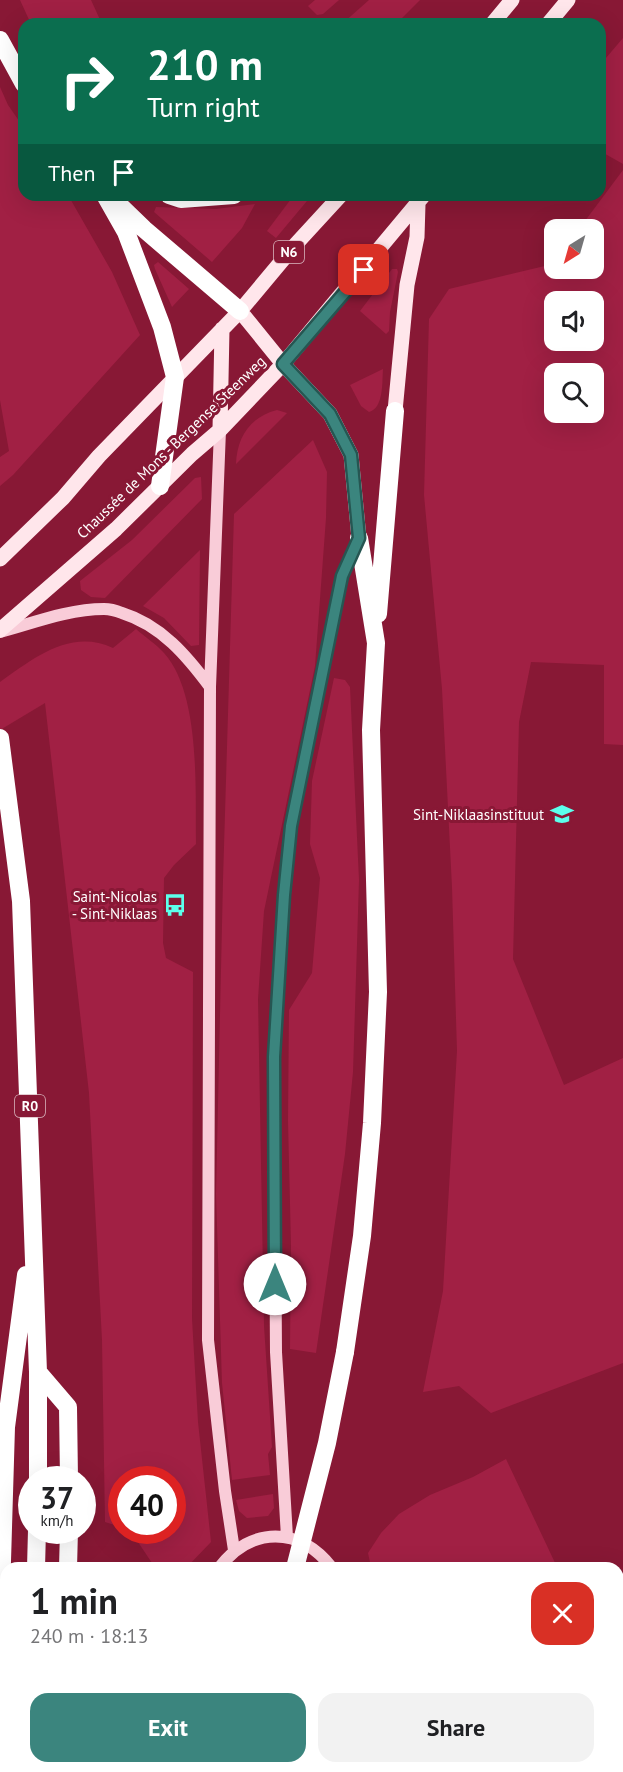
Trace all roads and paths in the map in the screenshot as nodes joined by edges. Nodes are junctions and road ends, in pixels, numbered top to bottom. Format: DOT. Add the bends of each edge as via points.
graph roads {
  1 [pos="512,0"];
  2 [pos="567,0"];
  3 [pos="497,18"];
  4 [pos="553,18"];
  5 [pos="0,40"];
  6 [pos="18,73"];
  7 [pos="108,201"];
  8 [pos="116,201"];
  9 [pos="335,201"];
  10 [pos="420,201"];
  11 [pos="421,201"];
  12 [pos="240,311"];
  13 [pos="222,329"];
  14 [pos="283,364"];
  15 [pos="175,378"];
  16 [pos="395,411"];
  17 [pos="220,430"];
  18 [pos="160,486"];
  19 [pos="359,538"];
  20 [pos="0,559"];
  21 [pos="0,631"];
  22 [pos="376,643"];
  23 [pos="210,687"];
  24 [pos="0,738"];
  25 [pos="33,1222"];
  26 [pos="38,1372"];
  27 [pos="38,1466"];
  28 [pos="69,1466"];
  29 [pos="287,1537"];
  30 [pos="37,1544"];
  31 [pos="69,1544"];
  32 [pos="234,1550"];
  33 [pos="2,1562"];
  34 [pos="36,1562"];
  35 [pos="68,1562"];
  36 [pos="224,1562"];
  37 [pos="297,1562"];
  38 [pos="327,1562"];
  1 -- 3 [label="main road"];
  2 -- 4 [label="main road"];
  5 -- 6 [label="highway"];
  7 -- 15 [label="highway" via="126,232 162,327"];
  8 -- 12 [label="highway" via="144,230"];
  9 -- 12 [label="main road, N6"];
  10 -- 14 [label="main road, Chaussée de Mons - Bergense Steenweg"];
  11 -- 16 [label="main road" via="407,285"];
  12 -- 13 [label="main road, N6"];
  12 -- 14 [label="main road"];
  13 -- 15 [label="main road, N6"];
  13 -- 17 [label="main road"];
  14 -- 17 [label="main road, Chaussée de Mons - Bergense Steenweg"];
  14 -- 19 [label="main road" via="330,414 351,455"];
  15 -- 18 [label="highway"];
  15 -- 20 [label="main road, N6"];
  16 -- 22 [label="highway"];
  17 -- 18 [label="main road, Chaussée de Mons - Bergense Steenweg"];
  17 -- 23 [label="street"];
  18 -- 21 [label="main road, Chaussée de Mons - Bergense Steenweg" via="116,530"];
  19 -- 22 [label="highway"];
  19 -- 29 [label="street" via="342,576 291,826 284,895 274,1057 276,1340"];
  21 -- 23 [label="street" via="106,608 145,622 165,635"];
  22 -- 37 [label="highway, bridge" via="371,730 378,992 372,1123 362,1236 345,1352"];
  23 -- 32 [label="street" via="208,1340"];
  24 -- 25 [label="highway, R0" via="21,901"];
  25 -- 26 [label="highway, R0"];
  25 -- 33 [label="highway" via="6,1427"];
  26 -- 27 [label="highway, R0"];
  26 -- 28 [label="highway" via="68,1407"];
  29 -- 32 [label="street" via="269,1536"];
  29 -- 38 [label="street" via="305,1543"];
  30 -- 34 [label="highway"];
  31 -- 35 [label="highway"];
  32 -- 36 [label="street"];
}
